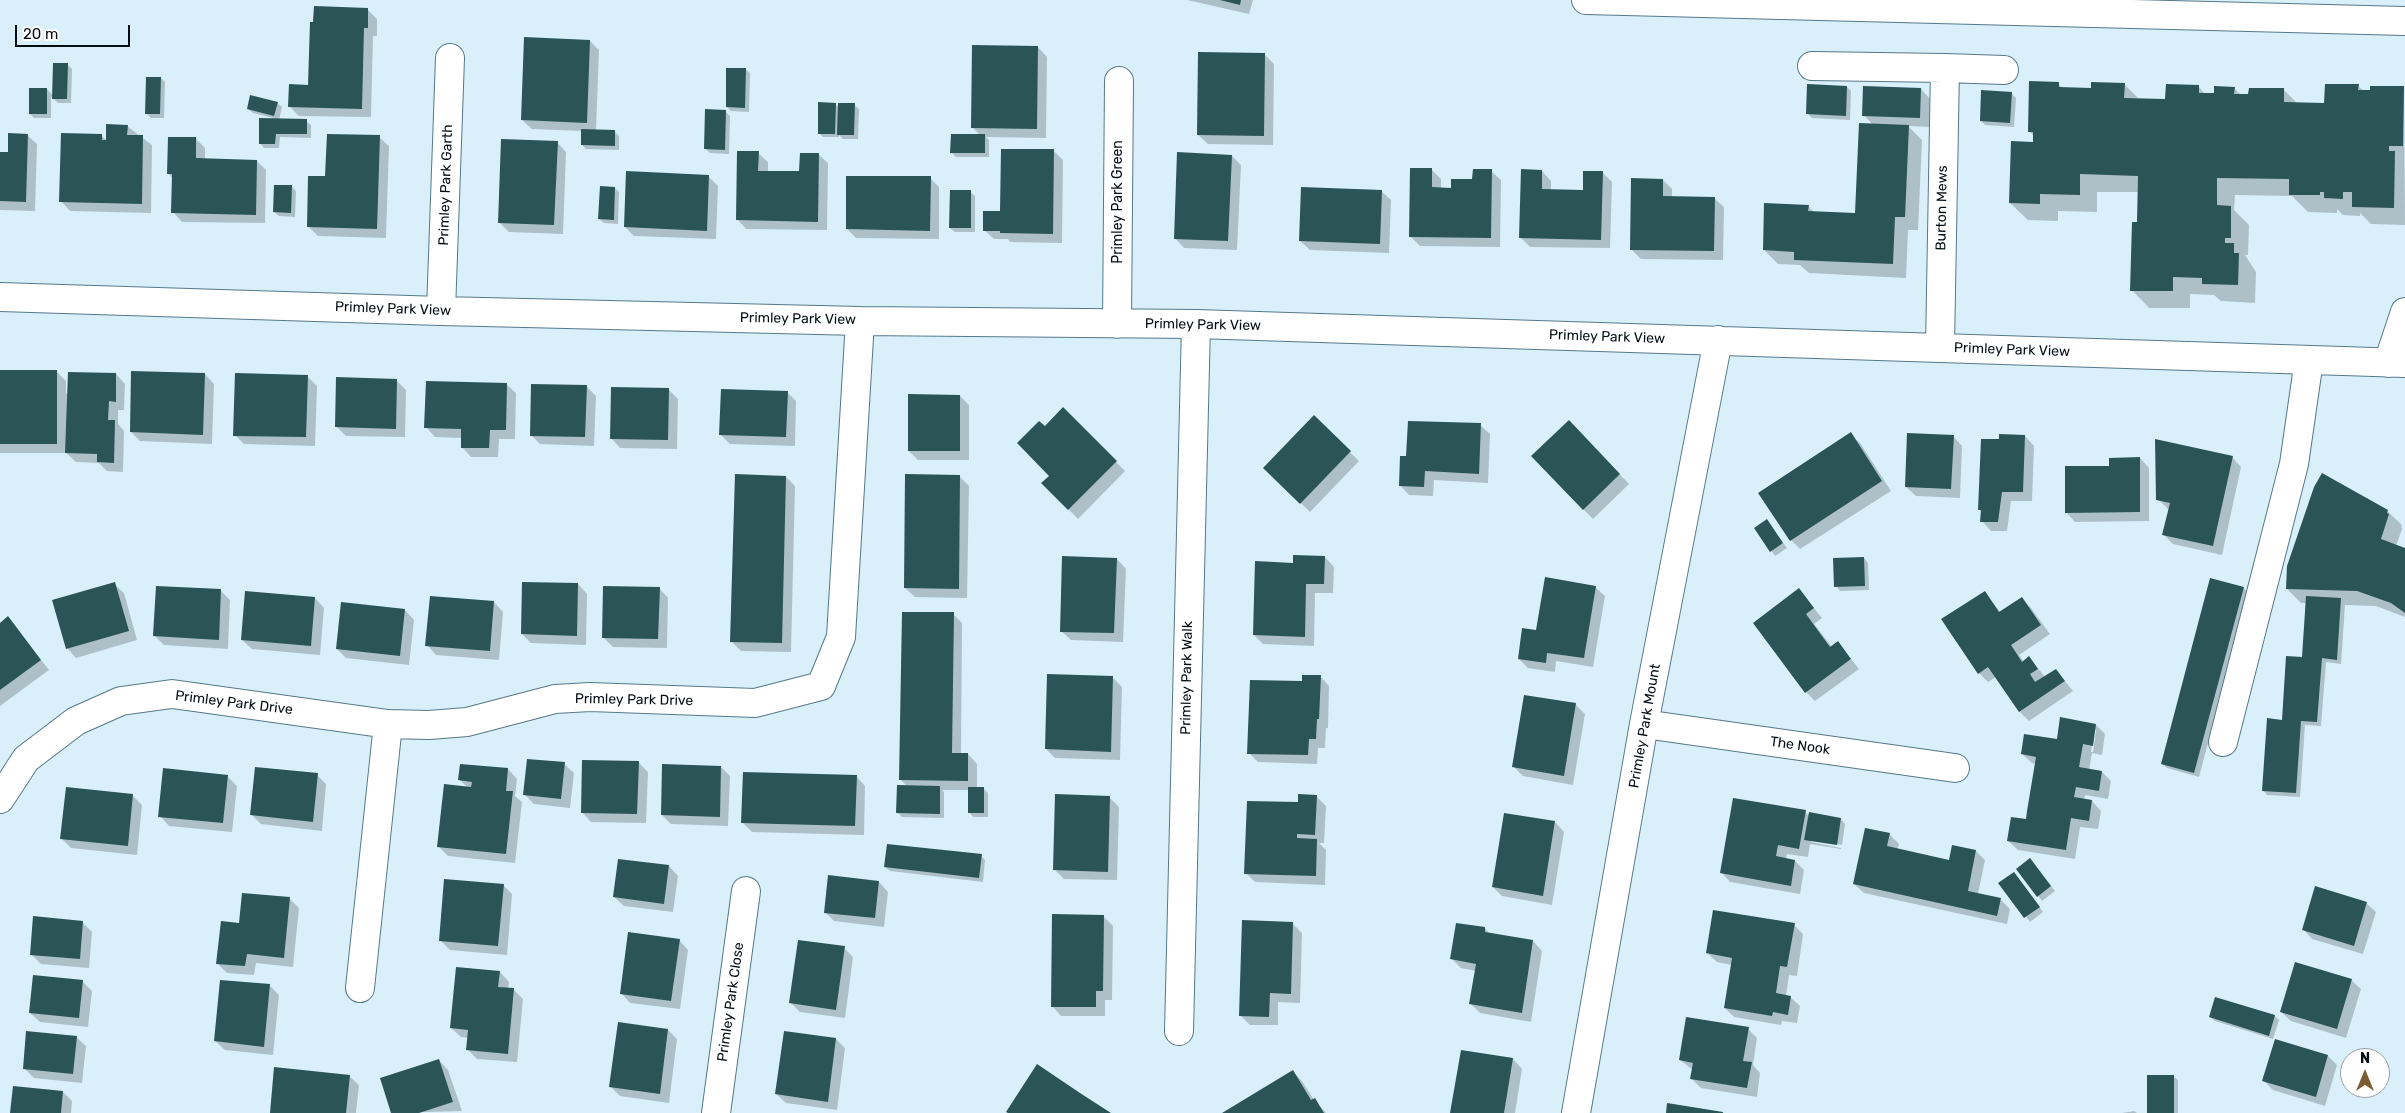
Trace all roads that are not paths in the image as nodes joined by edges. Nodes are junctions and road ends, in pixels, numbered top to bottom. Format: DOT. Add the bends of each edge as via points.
graph roads {
  1 [pos="1586,0"];
  2 [pos="2405,21"];
  3 [pos="450,58"];
  4 [pos="1812,66"];
  5 [pos="1944,68"];
  6 [pos="2004,70"];
  7 [pos="1119,80"];
  8 [pos="0,297"];
  9 [pos="441,311"];
  10 [pos="2405,312"];
  11 [pos="860,321"];
  12 [pos="1117,324"];
  13 [pos="1196,324"];
  14 [pos="1718,340"];
  15 [pos="1940,347"];
  16 [pos="2309,360"];
  17 [pos="2397,363"];
  18 [pos="388,724"];
  19 [pos="1644,724"];
  20 [pos="2223,742"];
  21 [pos="1955,768"];
  22 [pos="0,799"];
  23 [pos="746,891"];
  24 [pos="360,988"];
  25 [pos="1179,1031"];
  26 [pos="716,1113"];
  27 [pos="1576,1113"];
  1 -- 2 [label="street"];
  3 -- 9 [label="street, Primley Park Garth"];
  4 -- 5 [label="street"];
  5 -- 6 [label="street"];
  5 -- 15 [label="street, Burton Mews"];
  7 -- 12 [label="street, Primley Park Green"];
  8 -- 9 [label="street, Primley Park View"];
  9 -- 11 [label="street, Primley Park View"];
  10 -- 17 [label="street"];
  11 -- 12 [label="street, Primley Park View"];
  11 -- 18 [label="street, Primley Park Drive" via="841,637 821,686 755,703 590,697 555,699 467,722"];
  12 -- 13 [label="street, Primley Park View"];
  13 -- 14 [label="street, Primley Park View"];
  13 -- 25 [label="street, Primley Park Walk"];
  14 -- 15 [label="street, Primley Park View"];
  14 -- 19 [label="street, Primley Park Mount"];
  15 -- 16 [label="street, Primley Park View"];
  16 -- 17 [label="street, Primley Park View"];
  16 -- 20 [label="street" via="2294,464"];
  18 -- 22 [label="street, Primley Park Drive" via="172,694 121,700 76,721 26,759"];
  18 -- 24 [label="street"];
  19 -- 21 [label="street, The Nook"];
  19 -- 27 [label="street, Primley Park Mount"];
  23 -- 26 [label="street, Primley Park Close"];
}
